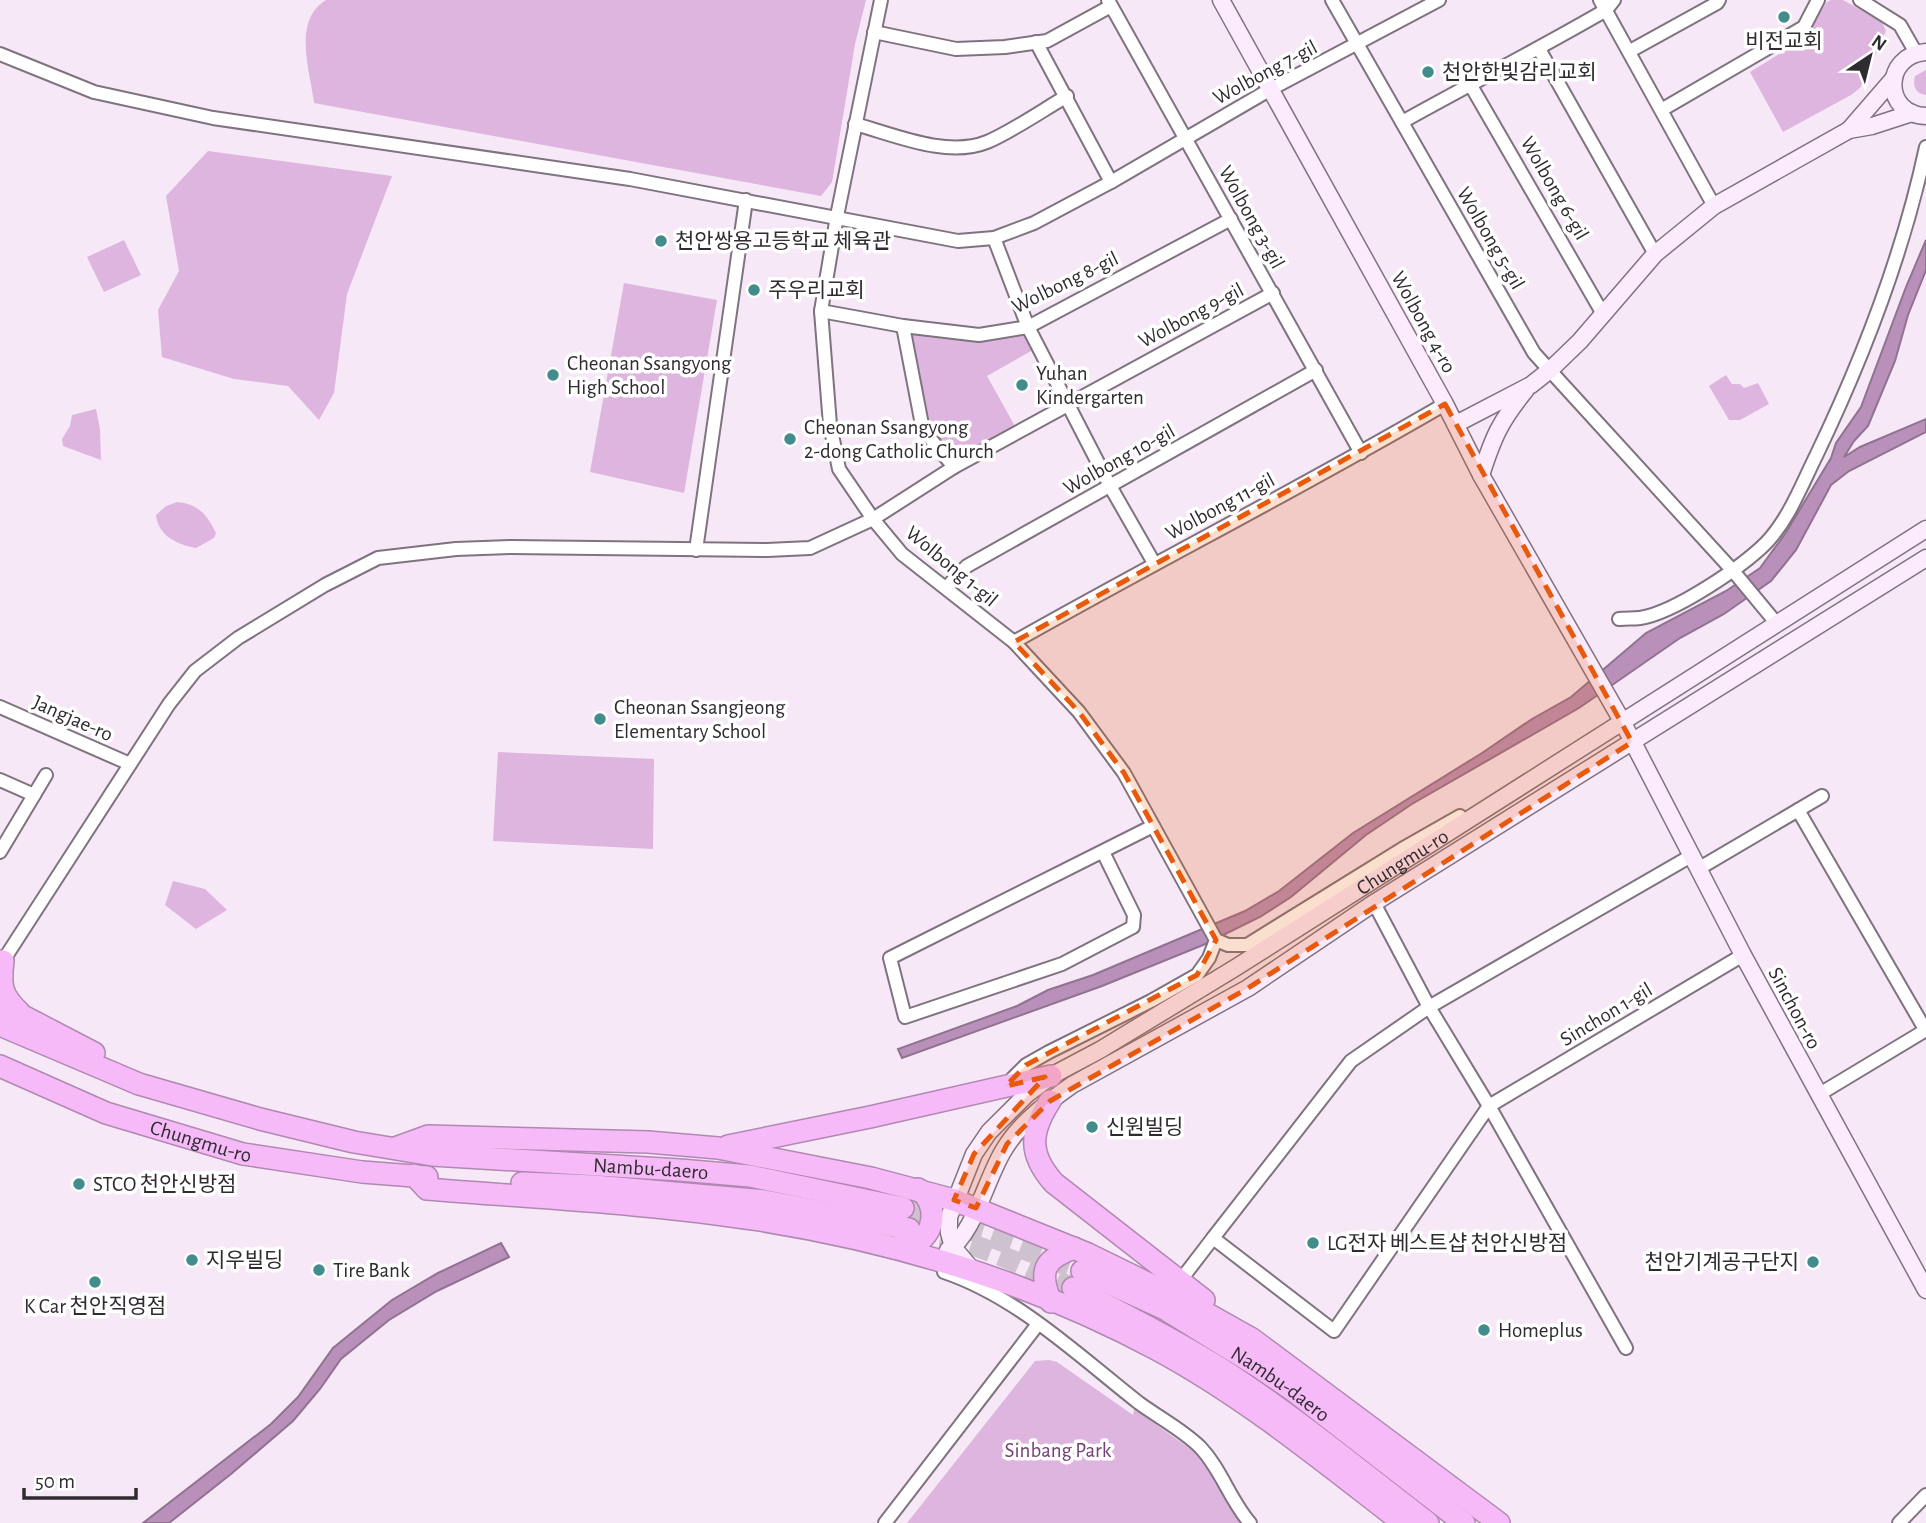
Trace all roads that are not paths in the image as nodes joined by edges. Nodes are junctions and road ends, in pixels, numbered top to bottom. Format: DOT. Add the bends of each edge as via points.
graph roads {
  1 [pos="881,0"];
  2 [pos="1221,0"];
  3 [pos="1332,0"];
  4 [pos="1439,0"];
  5 [pos="1719,0"];
  6 [pos="1818,0"];
  7 [pos="1860,0"];
  8 [pos="1110,3"];
  9 [pos="1607,3"];
  10 [pos="874,32"];
  11 [pos="1036,43"];
  12 [pos="1356,45"];
  13 [pos="1539,49"];
  14 [pos="1630,51"];
  15 [pos="1921,52"];
  16 [pos="0,54"];
  17 [pos="1894,78"];
  18 [pos="1470,84"];
  19 [pos="1271,89"];
  20 [pos="1067,96"];
  21 [pos="1663,109"];
  22 [pos="1921,117"];
  23 [pos="1402,122"];
  24 [pos="856,124"];
  25 [pos="1849,130"];
  26 [pos="1186,137"];
  27 [pos="1926,147"];
  28 [pos="1111,182"];
  29 [pos="746,200"];
  30 [pos="1714,206"];
  31 [pos="837,216"];
  32 [pos="1231,219"];
  33 [pos="994,238"];
  34 [pos="1655,254"];
  35 [pos="1273,293"];
  36 [pos="821,311"];
  37 [pos="1603,314"];
  38 [pos="903,326"];
  39 [pos="1028,327"];
  40 [pos="1316,370"];
  41 [pos="1550,370"];
  42 [pos="1531,385"];
  43 [pos="1068,404"];
  44 [pos="1445,404"];
  45 [pos="1455,424"];
  46 [pos="1361,453"];
  47 [pos="954,467"];
  48 [pos="1481,475"];
  49 [pos="1110,486"];
  50 [pos="873,519"];
  51 [pos="1926,529"];
  52 [pos="696,550"];
  53 [pos="1926,558"];
  54 [pos="1154,563"];
  55 [pos="1736,575"];
  56 [pos="946,588"];
  57 [pos="1619,619"];
  58 [pos="1777,624"];
  59 [pos="1014,642"];
  60 [pos="0,707"];
  61 [pos="1622,721"];
  62 [pos="1632,742"];
  63 [pos="131,764"];
  64 [pos="46,775"];
  65 [pos="0,780"];
  66 [pos="34,795"];
  67 [pos="1822,796"];
  68 [pos="1497,801"];
  69 [pos="1798,810"];
  70 [pos="1153,827"];
  71 [pos="0,852"];
  72 [pos="1103,852"];
  73 [pos="1694,862"];
  74 [pos="1374,903"];
  75 [pos="1216,940"];
  76 [pos="1743,954"];
  77 [pos="1,961"];
  78 [pos="0,1004"];
  79 [pos="1429,1007"];
  80 [pos="26,1018"];
  81 [pos="0,1025"];
  82 [pos="1926,1030"];
  83 [pos="0,1066"];
  84 [pos="1051,1076"];
  85 [pos="139,1084"];
  86 [pos="1006,1086"];
  87 [pos="1818,1095"];
  88 [pos="1049,1101"];
  89 [pos="1489,1106"];
  90 [pos="718,1148"];
  91 [pos="395,1149"];
  92 [pos="414,1175"];
  93 [pos="918,1189"];
  94 [pos="954,1200"];
  95 [pos="976,1208"];
  96 [pos="728,1216"];
  97 [pos="1213,1238"];
  98 [pos="953,1247"];
  99 [pos="894,1248"];
  100 [pos="1074,1248"];
  101 [pos="929,1257"];
  102 [pos="974,1272"];
  103 [pos="1180,1281"];
  104 [pos="1926,1290"];
  105 [pos="1008,1301"];
  106 [pos="1051,1301"];
  107 [pos="1038,1324"];
  108 [pos="1252,1339"];
  109 [pos="1626,1348"];
  110 [pos="1926,1495"];
  111 [pos="885,1523"];
  112 [pos="1250,1523"];
  113 [pos="1403,1523"];
  114 [pos="1428,1523"];
  115 [pos="1464,1523"];
  116 [pos="1499,1523"];
  117 [pos="1899,1523"];
  1 -- 10 [label="street, Wolbong 1-gil"];
  2 -- 19 [label="main road, Wolbong 4-ro"];
  3 -- 12 [label="street, Wolbong 5-gil"];
  4 -- 12 [label="street, Wolbong 7-gil"];
  5 -- 14 [label="street"];
  6 -- 21 [label="street" via="1804,27"];
  7 -- 15 [label="street" via="1900,24"];
  8 -- 11 [label="street"];
  8 -- 26 [label="street, Wolbong 3-gil"];
  9 -- 13 [label="street"];
  9 -- 14 [label="street"];
  10 -- 11 [label="street" via="956,49"];
  10 -- 24 [label="street, Wolbong 1-gil"];
  11 -- 20 [label="street"];
  12 -- 19 [label="street, Wolbong 7-gil"];
  12 -- 23 [label="street, Wolbong 5-gil"];
  13 -- 18 [label="street"];
  13 -- 34 [label="street"];
  14 -- 21 [label="street"];
  15 -- 17 [label="main road" via="1904,60"];
  16 -- 29 [label="street, Wolbong 7-gil" via="94,92 213,118"];
  17 -- 22 [label="main road" via="1897,99"];
  17 -- 25 [label="main road"];
  18 -- 23 [label="street"];
  18 -- 37 [label="street, Wolbong 6-gil"];
  19 -- 26 [label="street, Wolbong 7-gil"];
  19 -- 44 [label="main road, Wolbong 4-ro"];
  20 -- 24 [label="street" via="986,142 954,147"];
  20 -- 28 [label="street"];
  21 -- 30 [label="street"];
  22 -- 25 [label="main road"];
  23 -- 41 [label="street, Wolbong 5-gil" via="1534,353"];
  24 -- 31 [label="street, Wolbong 1-gil"];
  25 -- 30 [label="main road"];
  26 -- 28 [label="street, Wolbong 7-gil"];
  26 -- 32 [label="street, Wolbong 3-gil"];
  27 -- 55 [label="street" via="1894,271 1848,389 1780,524"];
  28 -- 33 [label="street, Wolbong 7-gil" via="1034,223"];
  29 -- 31 [label="street, Wolbong 7-gil"];
  29 -- 52 [label="street"];
  30 -- 34 [label="main road"];
  31 -- 33 [label="street, Wolbong 7-gil" via="958,241"];
  31 -- 36 [label="street, Wolbong 1-gil"];
  32 -- 35 [label="street, Wolbong 3-gil"];
  32 -- 39 [label="street, Wolbong 8-gil"];
  33 -- 39 [label="street"];
  34 -- 37 [label="main road"];
  35 -- 40 [label="street, Wolbong 3-gil"];
  35 -- 43 [label="street, Wolbong 9-gil"];
  36 -- 38 [label="street, Wolbong 8-gil"];
  36 -- 50 [label="street, Wolbong 1-gil" via="830,425 839,469"];
  37 -- 41 [label="main road"];
  38 -- 39 [label="street, Wolbong 8-gil" via="979,335"];
  38 -- 47 [label="street" via="923,430"];
  39 -- 43 [label="street"];
  40 -- 46 [label="street, Wolbong 3-gil"];
  40 -- 49 [label="street, Wolbong 10-gil"];
  41 -- 42 [label="main road"];
  41 -- 55 [label="street, Wolbong 5-gil"];
  42 -- 45 [label="main road"];
  42 -- 48 [label="main road" via="1492,438"];
  43 -- 47 [label="street, Wolbong 9-gil"];
  43 -- 49 [label="street"];
  44 -- 45 [label="main road, Wolbong 4-ro"];
  44 -- 46 [label="street, Wolbong 11-gil"];
  45 -- 48 [label="main road, Wolbong 4-ro"];
  46 -- 54 [label="street, Wolbong 11-gil"];
  47 -- 50 [label="street, Wolbong 9-gil"];
  48 -- 61 [label="main road, Wolbong 4-ro"];
  49 -- 54 [label="street"];
  49 -- 56 [label="street, Wolbong 10-gil" via="967,566"];
  50 -- 52 [label="street, Wolbong 9-gil" via="810,548"];
  50 -- 56 [label="street, Wolbong 1-gil" via="902,554"];
  51 -- 58 [label="main road, Chungmu-ro"];
  52 -- 63 [label="street, Wolbong 9-gil" via="456,549 378,558 238,638 195,671"];
  53 -- 62 [label="main road, Chungmu-ro"];
  54 -- 59 [label="street, Wolbong 11-gil"];
  55 -- 57 [label="street" via="1666,609 1642,618"];
  55 -- 58 [label="street, Wolbong 5-gil"];
  56 -- 59 [label="street, Wolbong 1-gil"];
  58 -- 61 [label="main road, Chungmu-ro"];
  59 -- 70 [label="street, Wolbong 1-gil" via="1080,712 1124,773"];
  60 -- 63 [label="street, Jangjae-ro"];
  61 -- 62 [label="main road"];
  61 -- 68 [label="main road, Chungmu-ro"];
  62 -- 73 [label="main road, Sinchon-ro"];
  62 -- 74 [label="main road, Chungmu-ro"];
  63 -- 77 [label="street, Wolbong 9-gil"];
  64 -- 66 [label="street"];
  65 -- 66 [label="street"];
  66 -- 71 [label="street"];
  67 -- 69 [label="street"];
  68 -- 75 [label="street" via="1402,849 1247,946"];
  68 -- 84 [label="main road, Chungmu-ro" via="1235,968"];
  69 -- 73 [label="street"];
  69 -- 82 [label="street"];
  70 -- 72 [label="street"];
  70 -- 75 [label="street, Wolbong 1-gil"];
  72 -- 72 [label="street" via="890,958 905,1017 1062,964 1133,927 1134,915"];
  73 -- 76 [label="main road, Sinchon-ro"];
  73 -- 79 [label="street"];
  74 -- 79 [label="street"];
  74 -- 88 [label="main road, Chungmu-ro" via="1248,988"];
  75 -- 86 [label="street" via="1197,975 1026,1065"];
  76 -- 87 [label="main road, Sinchon-ro"];
  76 -- 89 [label="street, Sinchon 1-gil"];
  77 -- 80 [label="highway" via="1,984 9,1003"];
  78 -- 80 [label="highway"];
  79 -- 89 [label="street"];
  79 -- 97 [label="street" via="1351,1060"];
  80 -- 85 [label="highway" via="83,1045"];
  81 -- 85 [label="highway, Chungmu-ro"];
  82 -- 87 [label="street"];
  83 -- 92 [label="highway, Chungmu-ro" via="106,1113 243,1154"];
  84 -- 86 [label="highway"];
  84 -- 94 [label="main road, Chungmu-ro" via="989,1132"];
  85 -- 91 [label="highway, Chungmu-ro" via="260,1119"];
  86 -- 90 [label="highway"];
  87 -- 104 [label="main road, Sinchon-ro"];
  88 -- 95 [label="main road, Chungmu-ro" via="1007,1144"];
  88 -- 103 [label="highway" via="1035,1130 1034,1146 1044,1171"];
  89 -- 97 [label="street, Sinchon 1-gil" via="1334,1332"];
  89 -- 109 [label="street"];
  90 -- 91 [label="highway" via="428,1136"];
  90 -- 93 [label="highway"];
  91 -- 92 [label="highway, Nambu-daero" via="750,1176 906,1219 843,1215 752,1199"];
  92 -- 96 [label="highway" via="427,1189"];
  93 -- 94 [label="highway"];
  93 -- 99 [label="highway" via="930,1199 930,1223 919,1241"];
  94 -- 95 [label="highway"];
  94 -- 98 [label="main road, Chungmu-ro" via="949,1225"];
  95 -- 98 [label="main road, Chungmu-ro" via="963,1237"];
  95 -- 100 [label="highway"];
  96 -- 99 [label="highway"];
  96 -- 105 [label="street" via="917,1264"];
  97 -- 103 [label="street"];
  98 -- 101 [label="main road"];
  98 -- 102 [label="main road"];
  99 -- 101 [label="highway"];
  100 -- 106 [label="highway" via="1055,1255 1047,1267 1043,1280"];
  100 -- 108 [label="highway"];
  101 -- 102 [label="highway"];
  102 -- 105 [label="street"];
  102 -- 106 [label="highway"];
  103 -- 108 [label="highway"];
  105 -- 107 [label="street"];
  106 -- 113 [label="highway" via="1155,1349 1214,1384 1276,1425"];
  107 -- 111 [label="street"];
  107 -- 112 [label="street" via="1198,1446"];
  108 -- 116 [label="highway"];
  110 -- 117 [label="street"];
  114 -- 115 [label="highway, Nambu-daero" via="1277,1407 1078,1279 1165,1309 1259,1367"];
}
